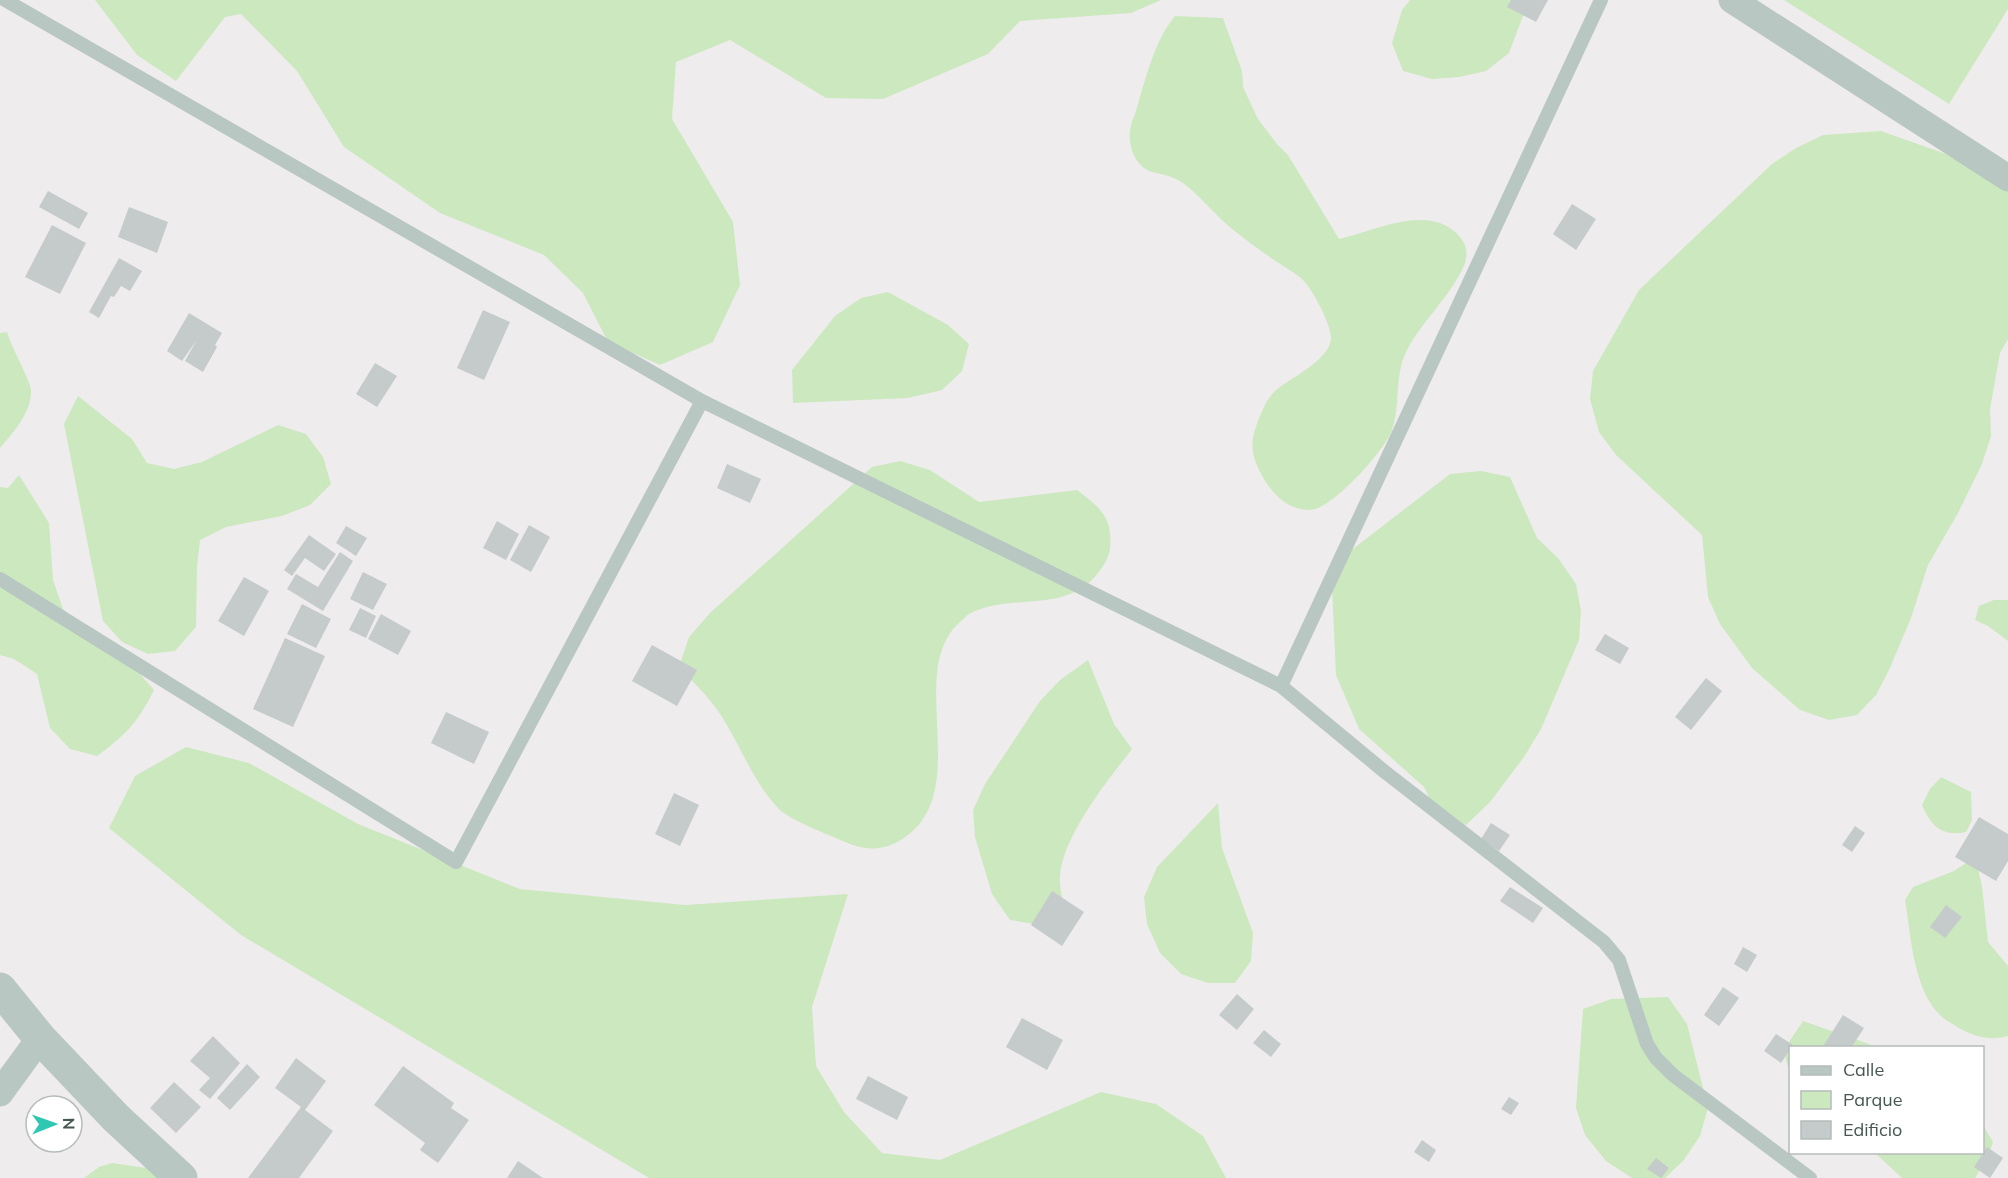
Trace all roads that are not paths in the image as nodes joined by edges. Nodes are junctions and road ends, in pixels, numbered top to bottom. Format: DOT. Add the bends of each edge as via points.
graph roads {
  1 [pos="5,0"];
  2 [pos="1601,0"];
  3 [pos="1732,0"];
  4 [pos="2008,178"];
  5 [pos="702,401"];
  6 [pos="0,579"];
  7 [pos="1281,686"];
  8 [pos="0,989"];
  9 [pos="40,1038"];
  10 [pos="0,1093"];
  11 [pos="181,1178"];
  12 [pos="1810,1178"];
  1 -- 5 [label="lane"];
  2 -- 7 [label="lane"];
  3 -- 4 [label="street"];
  5 -- 6 [label="lane" via="456,862"];
  5 -- 7 [label="lane"];
  7 -- 12 [label="lane" via="1604,942 1618,960 1647,1044 1656,1059"];
  8 -- 9 [label="street"];
  9 -- 10 [label="street"];
  9 -- 11 [label="street" via="116,1118"];
}
